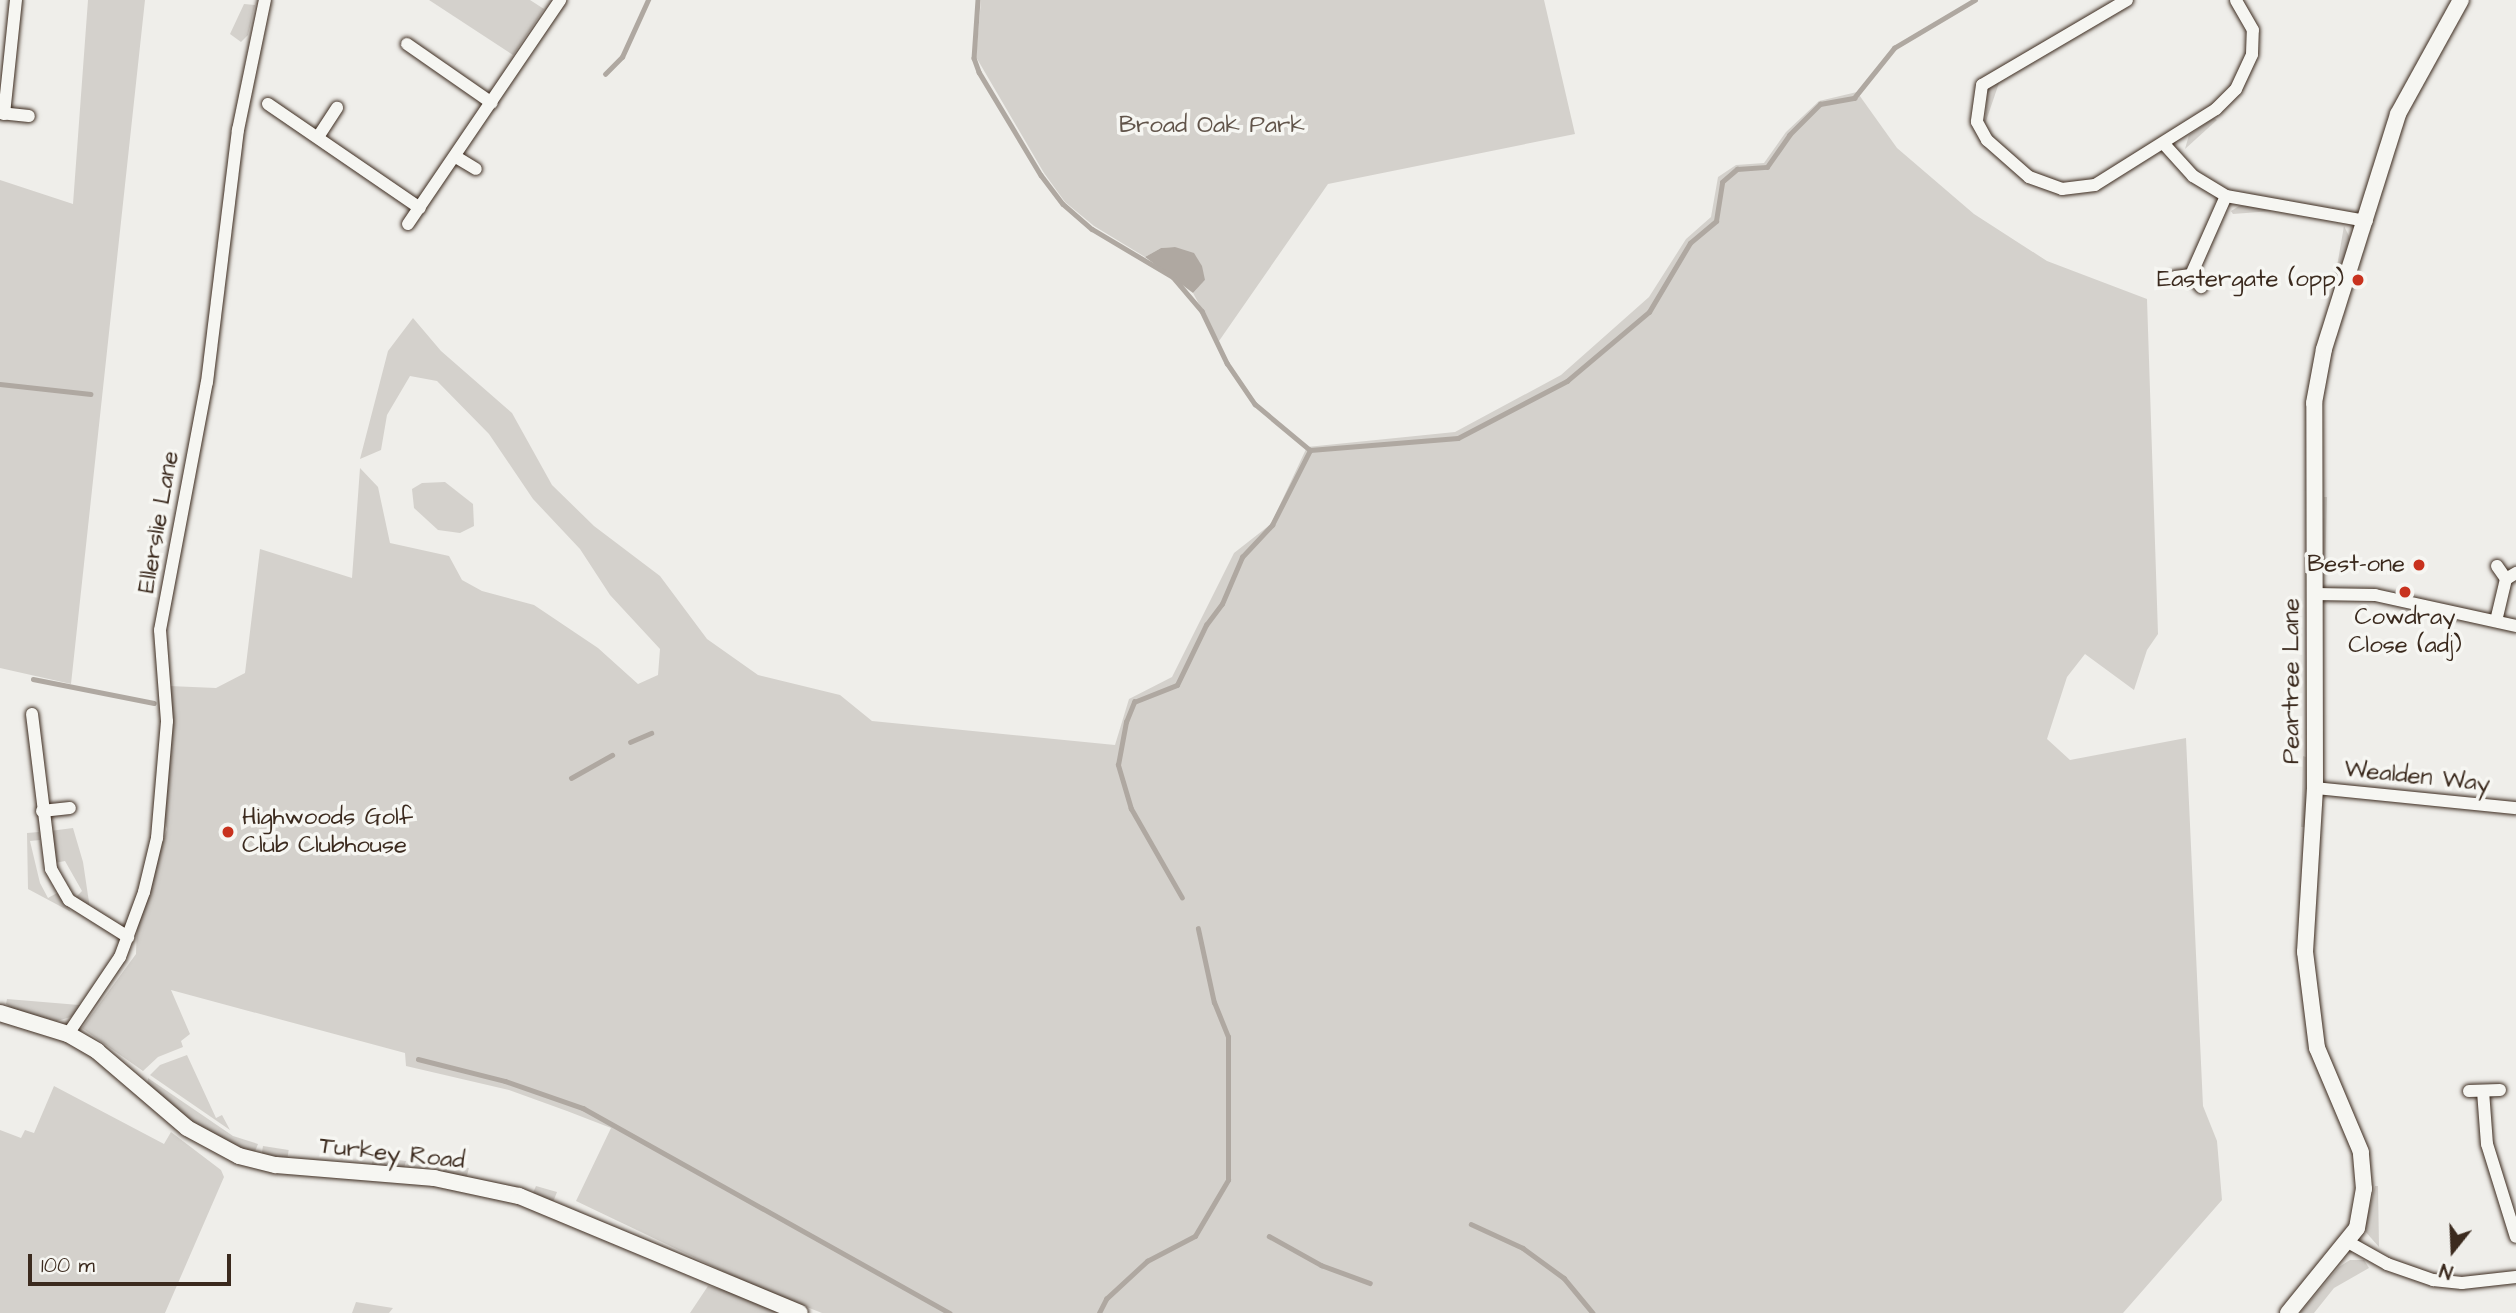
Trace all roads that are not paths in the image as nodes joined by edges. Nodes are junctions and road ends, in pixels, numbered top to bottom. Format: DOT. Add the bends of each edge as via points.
graph roads {
  1 [pos="16,0"];
  2 [pos="265,0"];
  3 [pos="560,0"];
  4 [pos="2127,0"];
  5 [pos="2236,0"];
  6 [pos="2461,0"];
  7 [pos="407,44"];
  8 [pos="492,103"];
  9 [pos="268,104"];
  10 [pos="337,108"];
  11 [pos="2,113"];
  12 [pos="29,116"];
  13 [pos="318,137"];
  14 [pos="2164,144"];
  15 [pos="456,156"];
  16 [pos="476,169"];
  17 [pos="2226,196"];
  18 [pos="420,208"];
  19 [pos="2367,221"];
  20 [pos="408,224"];
  21 [pos="2191,275"];
  22 [pos="2175,277"];
  23 [pos="2201,287"];
  24 [pos="2497,566"];
  25 [pos="2511,576"];
  26 [pos="2315,594"];
  27 [pos="2496,621"];
  28 [pos="2516,626"];
  29 [pos="32,714"];
  30 [pos="2315,788"];
  31 [pos="70,808"];
  32 [pos="2516,808"];
  33 [pos="42,811"];
  34 [pos="128,937"];
  35 [pos="0,1013"];
  36 [pos="68,1034"];
  37 [pos="2500,1090"];
  38 [pos="2469,1091"];
  39 [pos="2483,1091"];
  40 [pos="2516,1237"];
  41 [pos="2348,1242"];
  42 [pos="2516,1277"];
  43 [pos="800,1313"];
  44 [pos="2288,1313"];
  1 -- 11 [label="street"];
  2 -- 34 [label="street, Ellerslie Lane" via="237,130 207,382 160,630 167,721 160,820 144,892"];
  3 -- 8 [label="street"];
  4 -- 14 [label="street" via="1982,85 1977,122 1986,140 2029,177 2062,189 2095,185"];
  5 -- 14 [label="street" via="2253,30 2247,69 2236,89 2216,109"];
  6 -- 19 [label="street, Peartree Lane" via="2398,114"];
  7 -- 8 [label="street"];
  8 -- 15 [label="street"];
  9 -- 13 [label="street"];
  10 -- 13 [label="street"];
  11 -- 12 [label="street"];
  13 -- 18 [label="street"];
  14 -- 17 [label="street" via="2193,176"];
  15 -- 16 [label="street"];
  15 -- 18 [label="street"];
  17 -- 19 [label="street"];
  17 -- 21 [label="street"];
  18 -- 20 [label="street"];
  19 -- 26 [label="street, Peartree Lane" via="2325,349 2314,403"];
  21 -- 22 [label="street"];
  21 -- 23 [label="street"];
  24 -- 25 [label="street"];
  25 -- 27 [label="street"];
  26 -- 27 [label="street" via="2375,596"];
  26 -- 30 [label="street, Peartree Lane"];
  27 -- 28 [label="street"];
  29 -- 33 [label="street"];
  30 -- 32 [label="street, Wealden Way"];
  30 -- 41 [label="street, Peartree Lane" via="2305,952 2312,1022 2328,1079 2364,1166 2363,1207"];
  31 -- 33 [label="street"];
  33 -- 34 [label="street" via="58,885 81,910"];
  34 -- 36 [label="street, Ellerslie Lane" via="111,973"];
  35 -- 36 [label="street, Turkey Road"];
  36 -- 43 [label="street, Turkey Road" via="97,1051 187,1128 239,1156 276,1165 434,1178 519,1196"];
  37 -- 39 [label="street"];
  38 -- 39 [label="street"];
  39 -- 40 [label="street" via="2487,1144"];
  41 -- 42 [label="street" via="2386,1264 2433,1280 2462,1283"];
  41 -- 44 [label="street, Peartree Lane"];
}
